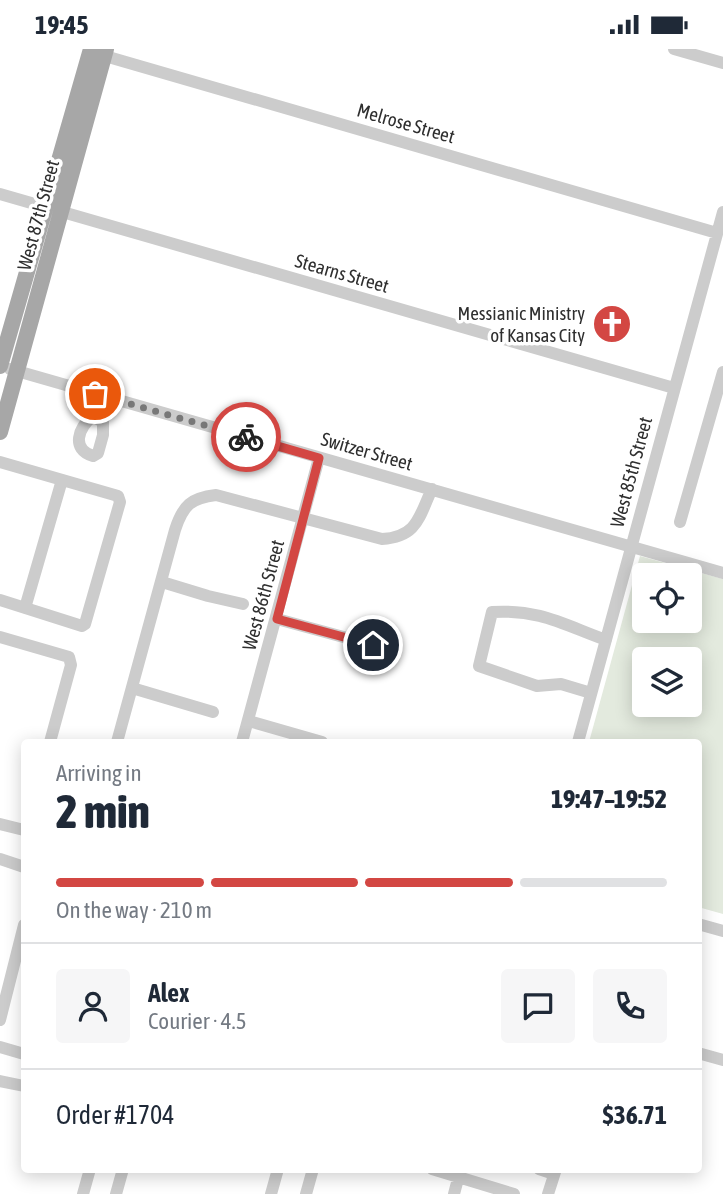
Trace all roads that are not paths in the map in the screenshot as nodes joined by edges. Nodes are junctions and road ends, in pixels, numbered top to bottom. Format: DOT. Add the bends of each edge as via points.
graph roads {
  1 [pos="674,49"];
  2 [pos="95,51"];
  3 [pos="723,63"];
  4 [pos="0,194"];
  5 [pos="53,210"];
  6 [pos="723,212"];
  7 [pos="717,233"];
  8 [pos="0,366"];
  9 [pos="18,372"];
  10 [pos="723,372"];
  11 [pos="674,388"];
  12 [pos="95,394"];
  13 [pos="93,416"];
  14 [pos="0,432"];
  15 [pos="319,458"];
  16 [pos="0,462"];
  17 [pos="62,480"];
  18 [pos="432,489"];
  19 [pos="303,518"];
  20 [pos="680,522"];
  21 [pos="631,546"];
  22 [pos="723,573"];
  23 [pos="162,582"];
  24 [pos="0,600"];
  25 [pos="243,604"];
  26 [pos="25,608"];
  27 [pos="277,619"];
  28 [pos="0,637"];
  29 [pos="606,640"];
  30 [pos="373,645"];
  31 [pos="132,688"];
  32 [pos="591,692"];
  33 [pos="214,712"];
  34 [pos="248,721"];
  35 [pos="51,739"];
  36 [pos="118,739"];
  37 [pos="243,739"];
  38 [pos="311,739"];
  39 [pos="579,739"];
  40 [pos="0,824"];
  41 [pos="21,828"];
  42 [pos="0,859"];
  43 [pos="21,866"];
  44 [pos="702,925"];
  45 [pos="723,931"];
  46 [pos="21,936"];
  47 [pos="1,1012"];
  48 [pos="0,1047"];
  49 [pos="21,1052"];
  50 [pos="702,1054"];
  51 [pos="723,1060"];
  52 [pos="0,1081"];
  53 [pos="21,1085"];
  54 [pos="89,1173"];
  55 [pos="122,1173"];
  56 [pos="277,1173"];
  57 [pos="312,1173"];
  58 [pos="460,1173"];
  59 [pos="554,1173"];
  60 [pos="83,1194"];
  61 [pos="117,1194"];
  62 [pos="271,1194"];
  63 [pos="306,1194"];
  64 [pos="454,1194"];
  65 [pos="514,1194"];
  66 [pos="548,1194"];
  1 -- 3 [label="street"];
  2 -- 5 [label="main road, West 87th Street"];
  2 -- 7 [label="street, Melrose Street"];
  4 -- 5 [label="street, Stearns Street"];
  5 -- 8 [label="main road, West 87th Street"];
  5 -- 9 [label="main road, West 87th Street"];
  5 -- 11 [label="street, Stearns Street"];
  6 -- 7 [label="street, West 85th Street"];
  7 -- 11 [label="street, West 85th Street"];
  8 -- 9 [label="street, Switzer Street"];
  9 -- 12 [label="street, Switzer Street"];
  9 -- 14 [label="main road, West 87th Street"];
  10 -- 20 [label="street"];
  11 -- 21 [label="street, West 85th Street"];
  12 -- 13 [label="street"];
  12 -- 15 [label="street, Switzer Street"];
  15 -- 18 [label="street, Switzer Street"];
  15 -- 19 [label="street, West 86th Street"];
  16 -- 17 [label="street"];
  17 -- 26 [label="street"];
  17 -- 26 [label="street" via="118,496 120,502 85,624"];
  18 -- 19 [label="street" via="415,526 394,539"];
  18 -- 21 [label="street, Switzer Street"];
  19 -- 23 [label="street" via="216,495 201,497 180,514"];
  19 -- 27 [label="street, West 86th Street"];
  21 -- 22 [label="street, Switzer Street"];
  21 -- 29 [label="street, West 85th Street"];
  23 -- 25 [label="street"];
  23 -- 31 [label="street"];
  24 -- 26 [label="street"];
  27 -- 30 [label="street"];
  27 -- 34 [label="street, West 86th Street"];
  28 -- 35 [label="street" via="69,657 71,665"];
  29 -- 32 [label="street, West 85th Street"];
  29 -- 32 [label="street" via="553,618 492,612 478,666 537,685 561,684"];
  31 -- 33 [label="street"];
  31 -- 36 [label="street"];
  32 -- 39 [label="street, West 85th Street"];
  34 -- 37 [label="street, West 86th Street"];
  34 -- 38 [label="street"];
  40 -- 41 [label="street"];
  42 -- 43 [label="street"];
  44 -- 45 [label="street"];
  46 -- 47 [label="street"];
  48 -- 49 [label="street"];
  50 -- 51 [label="street"];
  52 -- 53 [label="street"];
  54 -- 60 [label="street"];
  55 -- 61 [label="street"];
  56 -- 62 [label="street"];
  57 -- 63 [label="street"];
  58 -- 64 [label="street"];
  58 -- 65 [label="street"];
  59 -- 66 [label="street"];
}
